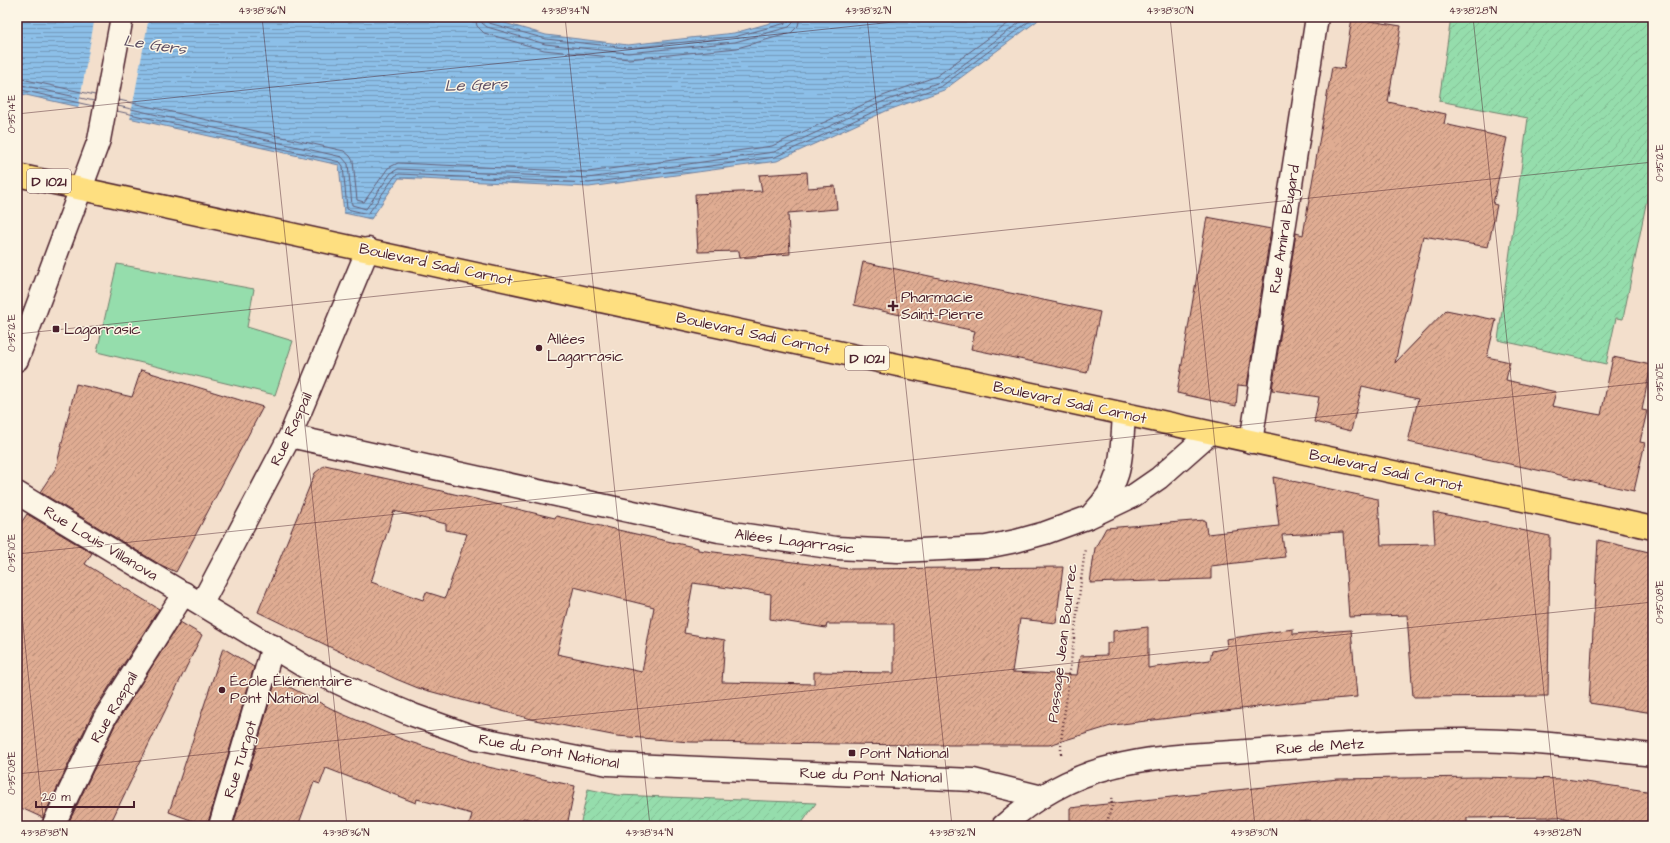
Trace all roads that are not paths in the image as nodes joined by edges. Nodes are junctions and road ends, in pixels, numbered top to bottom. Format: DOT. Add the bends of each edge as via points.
graph roads {
  1 [pos="122,17"];
  2 [pos="1318,17"];
  3 [pos="17,174"];
  4 [pos="82,187"];
  5 [pos="368,250"];
  6 [pos="17,360"];
  7 [pos="1124,414"];
  8 [pos="1210,433"];
  9 [pos="290,436"];
  10 [pos="1251,442"];
  11 [pos="17,492"];
  12 [pos="1089,517"];
  13 [pos="1653,528"];
  14 [pos="193,598"];
  15 [pos="273,646"];
  16 [pos="1653,755"];
  17 [pos="1042,797"];
  18 [pos="53,826"];
  19 [pos="220,826"];
  20 [pos="1003,826"];
  1 -- 4 [label="street" via="99,140"];
  2 -- 10 [label="street, Rue Amiral Bugard"];
  3 -- 4 [label="main road, Boulevard Sadi Carnot / D 1021"];
  4 -- 5 [label="main road, Boulevard Sadi Carnot / D 1021"];
  4 -- 6 [label="street"];
  5 -- 7 [label="main road, Boulevard Sadi Carnot / D 1021"];
  5 -- 9 [label="street, Rue Raspail"];
  7 -- 8 [label="main road, Boulevard Sadi Carnot / D 1021"];
  7 -- 12 [label="street, Allées Lagarrasic" via="1121,461 1116,482 1104,501"];
  8 -- 10 [label="main road, Boulevard Sadi Carnot / D 1021"];
  8 -- 12 [label="street, Allées Lagarrasic" via="1146,487"];
  9 -- 12 [label="street, Allées Lagarrasic" via="719,531 836,548 898,551 986,546 1023,539"];
  9 -- 14 [label="street, Rue Raspail"];
  10 -- 13 [label="main road, Boulevard Sadi Carnot / D 1021"];
  11 -- 14 [label="street, Rue Louis Villanova"];
  14 -- 15 [label="street, Rue du Pont National"];
  14 -- 18 [label="street, Rue Raspail" via="104,719"];
  15 -- 17 [label="street, Rue du Pont National" via="307,668 420,718 477,738 577,758 608,764 973,780"];
  15 -- 19 [label="street, Rue Turgot"];
  16 -- 17 [label="street, Rue de Metz" via="1554,744 1467,740 1374,742 1154,758 1110,767 1081,777"];
  17 -- 20 [label="street, Rue de Metz"];
}
